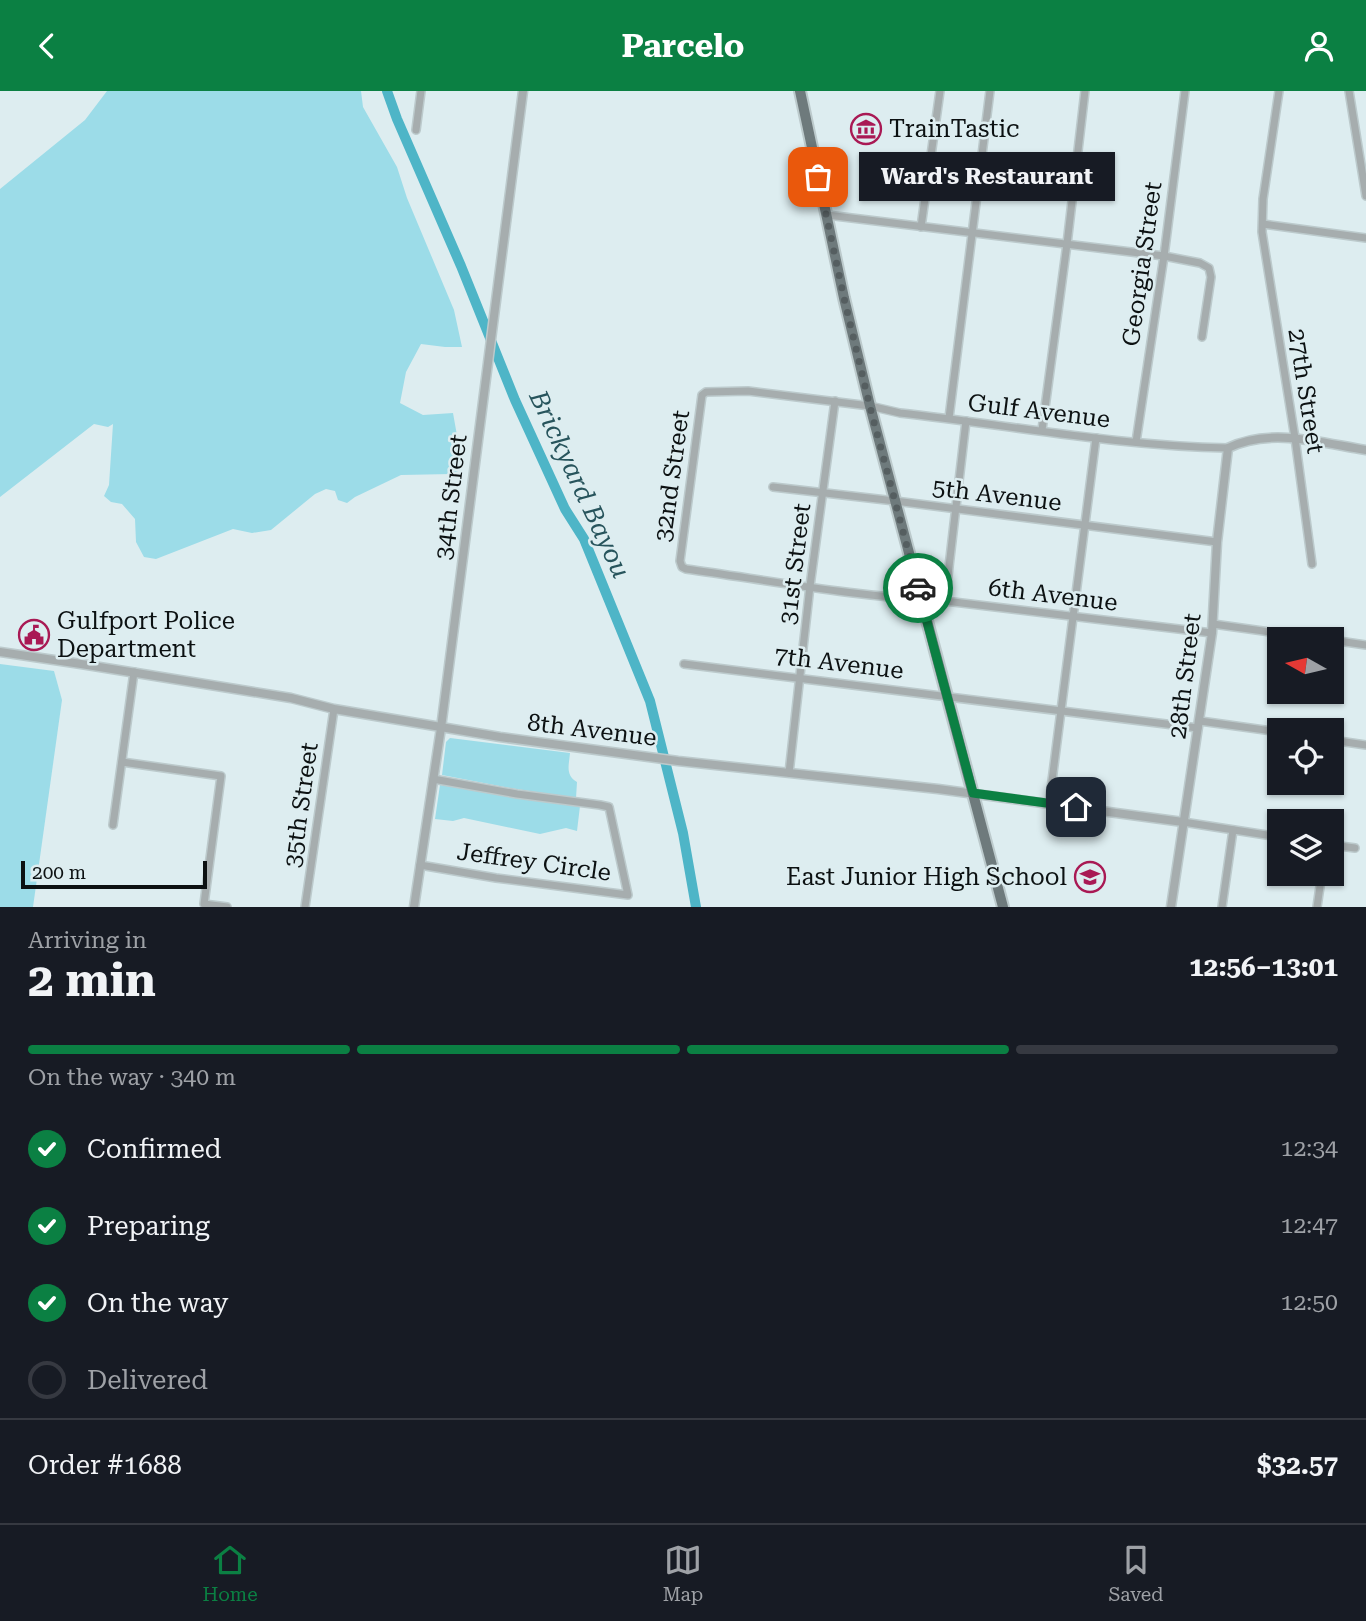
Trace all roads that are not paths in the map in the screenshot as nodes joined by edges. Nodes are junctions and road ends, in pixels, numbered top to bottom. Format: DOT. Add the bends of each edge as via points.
graph roads {
  1 [pos="421,91"];
  2 [pos="523,91"];
  3 [pos="800,91"];
  4 [pos="940,91"];
  5 [pos="990,91"];
  6 [pos="1085,91"];
  7 [pos="1185,91"];
  8 [pos="1279,91"];
  9 [pos="1349,91"];
  10 [pos="416,130"];
  11 [pos="1366,195"];
  12 [pos="827,215"];
  13 [pos="1262,224"];
  14 [pos="921,227"];
  15 [pos="973,234"];
  16 [pos="1366,238"];
  17 [pos="1067,244"];
  18 [pos="1164,256"];
  19 [pos="1202,337"];
  20 [pos="706,392"];
  21 [pos="835,401"];
  22 [pos="870,407"];
  23 [pos="949,418"];
  24 [pos="966,421"];
  25 [pos="1042,430"];
  26 [pos="1096,438"];
  27 [pos="1295,438"];
  28 [pos="1136,442"];
  29 [pos="1228,448"];
  30 [pos="1366,450"];
  31 [pos="773,487"];
  32 [pos="823,493"];
  33 [pos="895,501"];
  34 [pos="955,509"];
  35 [pos="1084,525"];
  36 [pos="1217,542"];
  37 [pos="1312,564"];
  38 [pos="682,567"];
  39 [pos="810,586"];
  40 [pos="921,600"];
  41 [pos="945,601"];
  42 [pos="1072,617"];
  43 [pos="1212,628"];
  44 [pos="1267,634"];
  45 [pos="1344,642"];
  46 [pos="1366,645"];
  47 [pos="0,652"];
  48 [pos="684,664"];
  49 [pos="134,672"];
  50 [pos="800,678"];
  51 [pos="947,696"];
  52 [pos="334,709"];
  53 [pos="1060,711"];
  54 [pos="1199,724"];
  55 [pos="441,728"];
  56 [pos="1267,732"];
  57 [pos="1344,742"];
  58 [pos="1366,745"];
  59 [pos="122,762"];
  60 [pos="789,773"];
  61 [pos="433,779"];
  62 [pos="973,793"];
  63 [pos="1049,804"];
  64 [pos="1183,822"];
  65 [pos="113,825"];
  66 [pos="1233,830"];
  67 [pos="1267,835"];
  68 [pos="1344,847"];
  69 [pos="1355,848"];
  70 [pos="420,865"];
  71 [pos="1320,886"];
  72 [pos="1222,906"];
  73 [pos="227,907"];
  74 [pos="306,907"];
  75 [pos="414,907"];
  76 [pos="1003,907"];
  77 [pos="1171,907"];
  78 [pos="1232,907"];
  79 [pos="1317,907"];
  1 -- 10 [label="street"];
  2 -- 55 [label="street, 34th Street"];
  3 -- 12 [label="main road"];
  4 -- 14 [label="street"];
  5 -- 15 [label="street"];
  6 -- 17 [label="street"];
  7 -- 18 [label="street, Georgia Street"];
  8 -- 13 [label="street"];
  9 -- 11 [label="street"];
  12 -- 14 [label="street"];
  12 -- 22 [label="main road"];
  13 -- 16 [label="street"];
  13 -- 27 [label="street, 27th Street"];
  14 -- 15 [label="street"];
  15 -- 17 [label="street"];
  15 -- 23 [label="street"];
  17 -- 18 [label="street"];
  17 -- 25 [label="street"];
  18 -- 19 [label="street" via="1209,268"];
  18 -- 28 [label="street, Georgia Street"];
  20 -- 21 [label="street, Gulf Avenue" via="748,391"];
  20 -- 38 [label="street, 32nd Street" via="702,395"];
  21 -- 22 [label="street, Gulf Avenue"];
  21 -- 32 [label="street, 31st Street"];
  22 -- 23 [label="street, Gulf Avenue"];
  22 -- 33 [label="main road"];
  23 -- 24 [label="street, Gulf Avenue"];
  24 -- 25 [label="street, Gulf Avenue"];
  24 -- 34 [label="street"];
  25 -- 26 [label="street, Gulf Avenue"];
  26 -- 28 [label="street, Gulf Avenue"];
  26 -- 35 [label="street"];
  27 -- 29 [label="street, Gulf Avenue" via="1239,442"];
  27 -- 30 [label="street, Gulf Avenue"];
  27 -- 37 [label="street, 27th Street"];
  28 -- 29 [label="street, Gulf Avenue"];
  29 -- 36 [label="street, 28th Street"];
  31 -- 32 [label="street, 5th Avenue"];
  32 -- 33 [label="street, 5th Avenue"];
  32 -- 39 [label="street, 31st Street"];
  33 -- 34 [label="street, 5th Avenue"];
  33 -- 40 [label="main road"];
  34 -- 35 [label="street, 5th Avenue"];
  34 -- 41 [label="street"];
  35 -- 36 [label="street, 5th Avenue"];
  35 -- 42 [label="street"];
  36 -- 43 [label="street, 28th Street"];
  38 -- 39 [label="street, 6th Avenue"];
  39 -- 40 [label="street, 6th Avenue"];
  39 -- 50 [label="street, 31st Street"];
  40 -- 41 [label="street, 6th Avenue"];
  40 -- 51 [label="main road"];
  41 -- 42 [label="street, 6th Avenue"];
  42 -- 43 [label="street, 6th Avenue"];
  42 -- 53 [label="street"];
  43 -- 44 [label="street"];
  43 -- 54 [label="street, 28th Street"];
  45 -- 46 [label="street"];
  47 -- 49 [label="street, 8th Avenue"];
  48 -- 50 [label="street, 7th Avenue"];
  49 -- 52 [label="street, 8th Avenue"];
  49 -- 59 [label="street"];
  50 -- 51 [label="street, 7th Avenue"];
  50 -- 60 [label="street, 31st Street"];
  51 -- 53 [label="street, 7th Avenue"];
  51 -- 62 [label="main road"];
  52 -- 55 [label="street, 8th Avenue"];
  52 -- 74 [label="street, 35th Street"];
  53 -- 54 [label="street, 7th Avenue"];
  53 -- 63 [label="street"];
  54 -- 56 [label="street"];
  54 -- 64 [label="street, 28th Street"];
  55 -- 60 [label="street, 8th Avenue"];
  55 -- 61 [label="street, 34th Street"];
  57 -- 58 [label="street"];
  59 -- 65 [label="street"];
  59 -- 73 [label="street" via="221,776 204,904"];
  60 -- 62 [label="street, 8th Avenue"];
  61 -- 70 [label="street, 34th Street"];
  61 -- 70 [label="street, Jeffrey Circle" via="609,807 628,895"];
  62 -- 63 [label="street, 8th Avenue"];
  62 -- 76 [label="main road"];
  63 -- 64 [label="street, 8th Avenue"];
  64 -- 66 [label="street"];
  64 -- 77 [label="street, 28th Street"];
  66 -- 67 [label="street"];
  66 -- 72 [label="street"];
  68 -- 69 [label="street"];
  70 -- 75 [label="street, 34th Street"];
  71 -- 79 [label="street"];
  72 -- 78 [label="street"];
}
